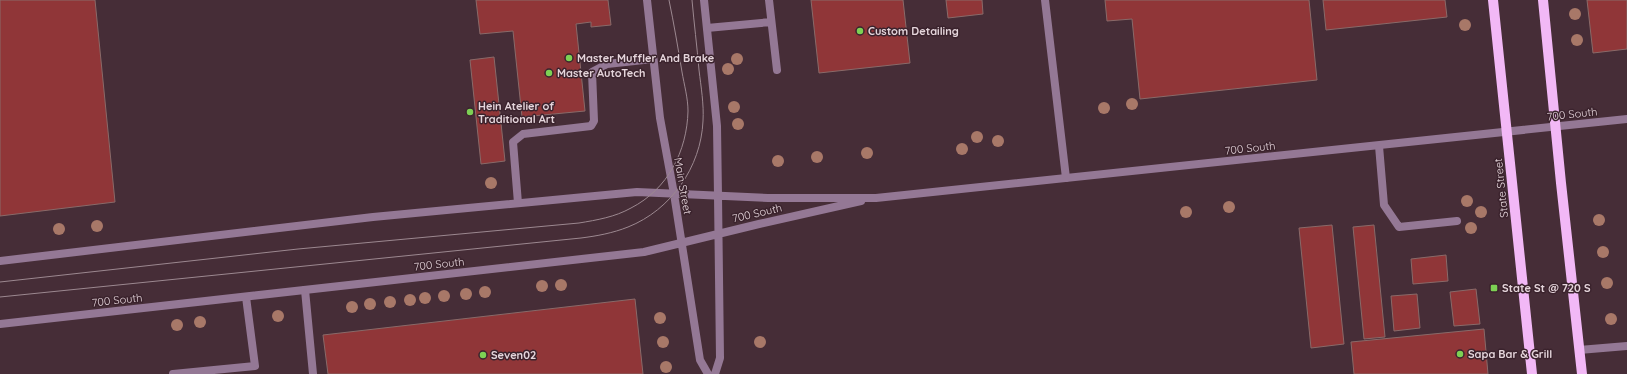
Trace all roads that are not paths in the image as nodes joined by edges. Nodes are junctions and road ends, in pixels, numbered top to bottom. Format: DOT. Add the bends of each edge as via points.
graph roads {
  1 [pos="647,0"];
  2 [pos="704,0"];
  3 [pos="768,0"];
  4 [pos="1045,0"];
  5 [pos="1493,0"];
  6 [pos="1544,0"];
  7 [pos="771,22"];
  8 [pos="707,28"];
  9 [pos="653,59"];
  10 [pos="777,70"];
  11 [pos="1627,119"];
  12 [pos="1556,126"];
  13 [pos="1507,132"];
  14 [pos="1380,146"];
  15 [pos="1066,178"];
  16 [pos="674,194"];
  17 [pos="718,196"];
  18 [pos="876,198"];
  19 [pos="518,203"];
  20 [pos="1457,221"];
  21 [pos="718,233"];
  22 [pos="681,243"];
  23 [pos="0,261"];
  24 [pos="305,290"];
  25 [pos="246,297"];
  26 [pos="0,324"];
  27 [pos="1627,346"];
  28 [pos="1579,350"];
  29 [pos="232,371"];
  30 [pos="173,374"];
  31 [pos="313,374"];
  32 [pos="708,374"];
  33 [pos="715,374"];
  34 [pos="1532,374"];
  35 [pos="1582,374"];
  1 -- 9 [label="street, Main Street"];
  2 -- 8 [label="street"];
  3 -- 7 [label="street"];
  4 -- 15 [label="street"];
  5 -- 13 [label="main road, State Street"];
  6 -- 12 [label="main road"];
  7 -- 8 [label="street"];
  7 -- 10 [label="street"];
  8 -- 17 [label="street" via="717,126"];
  9 -- 16 [label="street, Main Street" via="660,118"];
  9 -- 19 [label="street" via="607,64 592,72 594,121 591,126 523,134 513,142"];
  11 -- 12 [label="street, 700 South"];
  12 -- 13 [label="street, 700 South"];
  12 -- 28 [label="main road"];
  13 -- 14 [label="street, 700 South"];
  13 -- 34 [label="main road, State Street"];
  14 -- 15 [label="street, 700 South"];
  14 -- 20 [label="street" via="1384,205 1399,227"];
  15 -- 18 [label="street, 700 South"];
  16 -- 17 [label="street, 700 South"];
  16 -- 19 [label="street, 700 South" via="637,192"];
  16 -- 22 [label="street, Main Street"];
  17 -- 18 [label="street, 700 South"];
  17 -- 21 [label="street"];
  18 -- 21 [label="street, 700 South"];
  19 -- 23 [label="street, 700 South" via="202,236"];
  21 -- 22 [label="street, 700 South"];
  21 -- 33 [label="street" via="720,358"];
  22 -- 24 [label="street, 700 South" via="630,254"];
  22 -- 32 [label="street, Main Street" via="700,360"];
  24 -- 25 [label="street, 700 South"];
  24 -- 31 [label="street"];
  25 -- 26 [label="street, 700 South"];
  25 -- 29 [label="street" via="255,366"];
  27 -- 28 [label="street"];
  28 -- 35 [label="main road"];
  29 -- 30 [label="street"];
}
